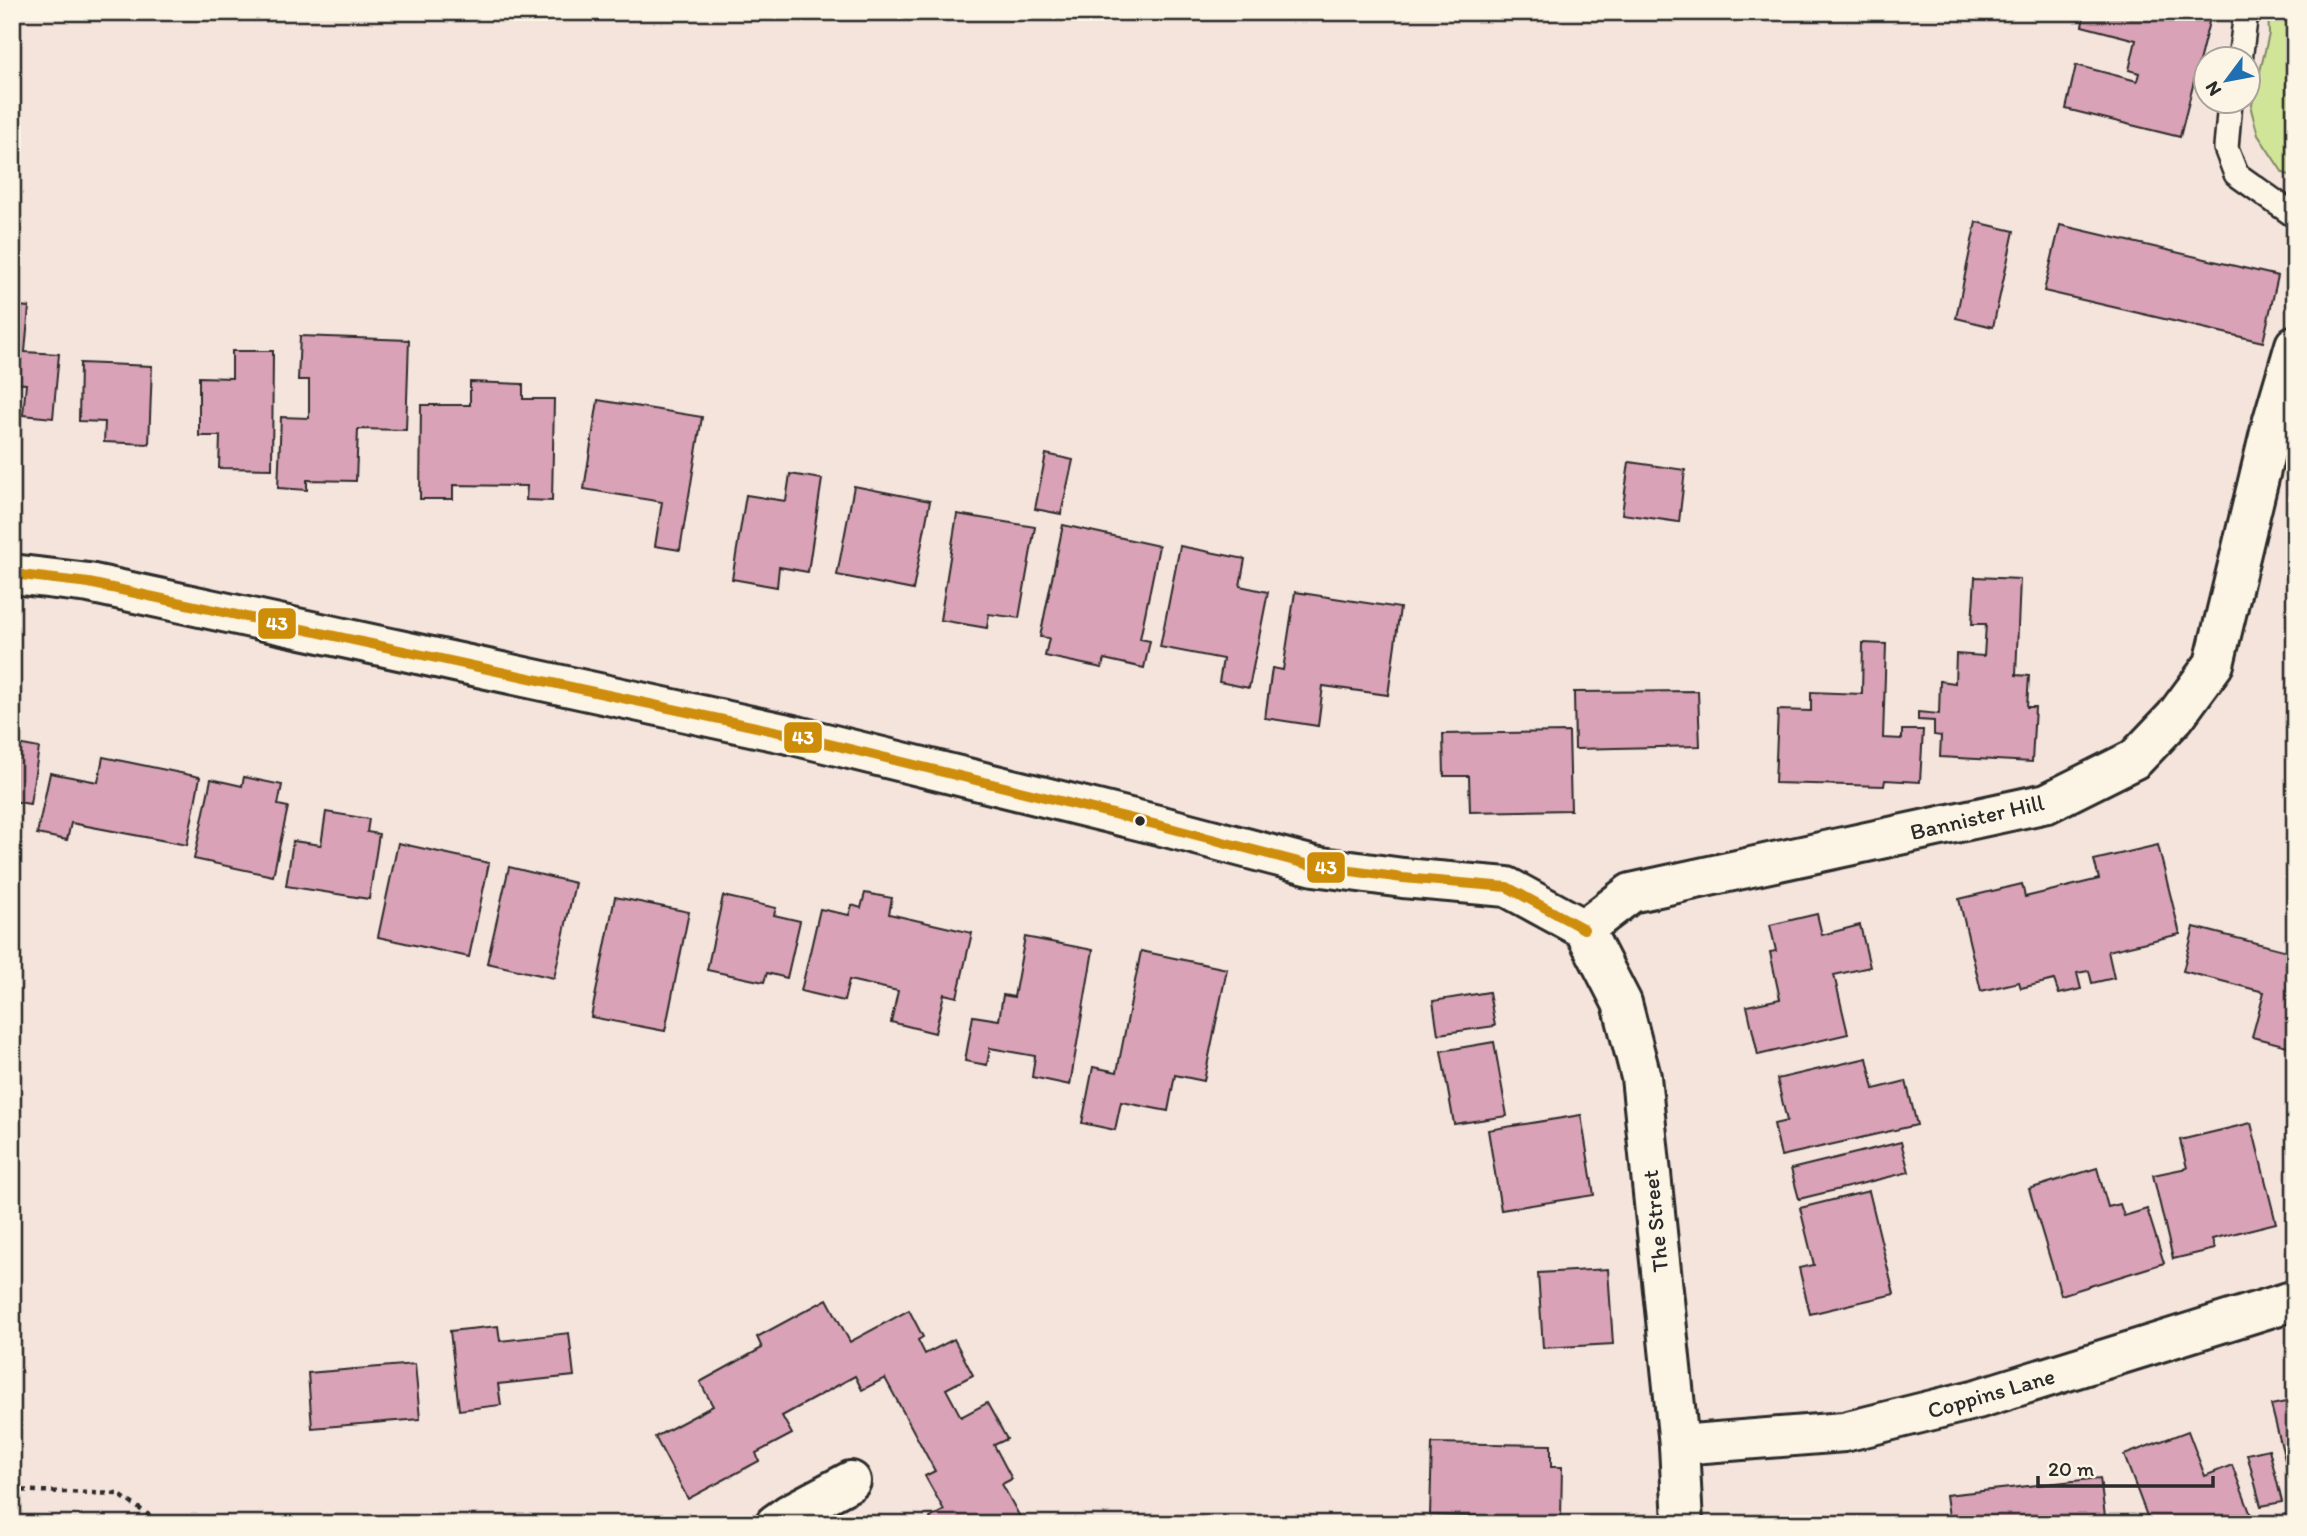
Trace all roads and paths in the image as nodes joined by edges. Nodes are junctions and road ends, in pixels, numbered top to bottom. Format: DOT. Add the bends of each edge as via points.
graph roads {
  1 [pos="2246,12"];
  2 [pos="2242,46"];
  3 [pos="2229,116"];
  4 [pos="2295,216"];
  5 [pos="2295,345"];
  6 [pos="12,574"];
  7 [pos="1584,929"];
  8 [pos="2295,1300"];
  9 [pos="1679,1445"];
  10 [pos="851,1481"];
  11 [pos="12,1490"];
  12 [pos="787,1520"];
  13 [pos="162,1524"];
  14 [pos="1683,1524"];
  1 -- 2 [label="lane"];
  3 -- 4 [label="lane" via="2226,148 2236,174"];
  5 -- 7 [label="street, Bannister Hill" via="2214,664 2175,718 2135,759 2047,803 1631,893"];
  6 -- 7 [label="street" via="89,583 793,735 1314,866 1507,887"];
  7 -- 9 [label="street, The Street" via="1622,1003 1641,1076"];
  8 -- 9 [label="street, Coppins Lane" via="1977,1399 1844,1432"];
  9 -- 14 [label="street, The Street"];
  10 -- 12 [label="street"];
  11 -- 13 [label="path" via="118,1494"];
}
